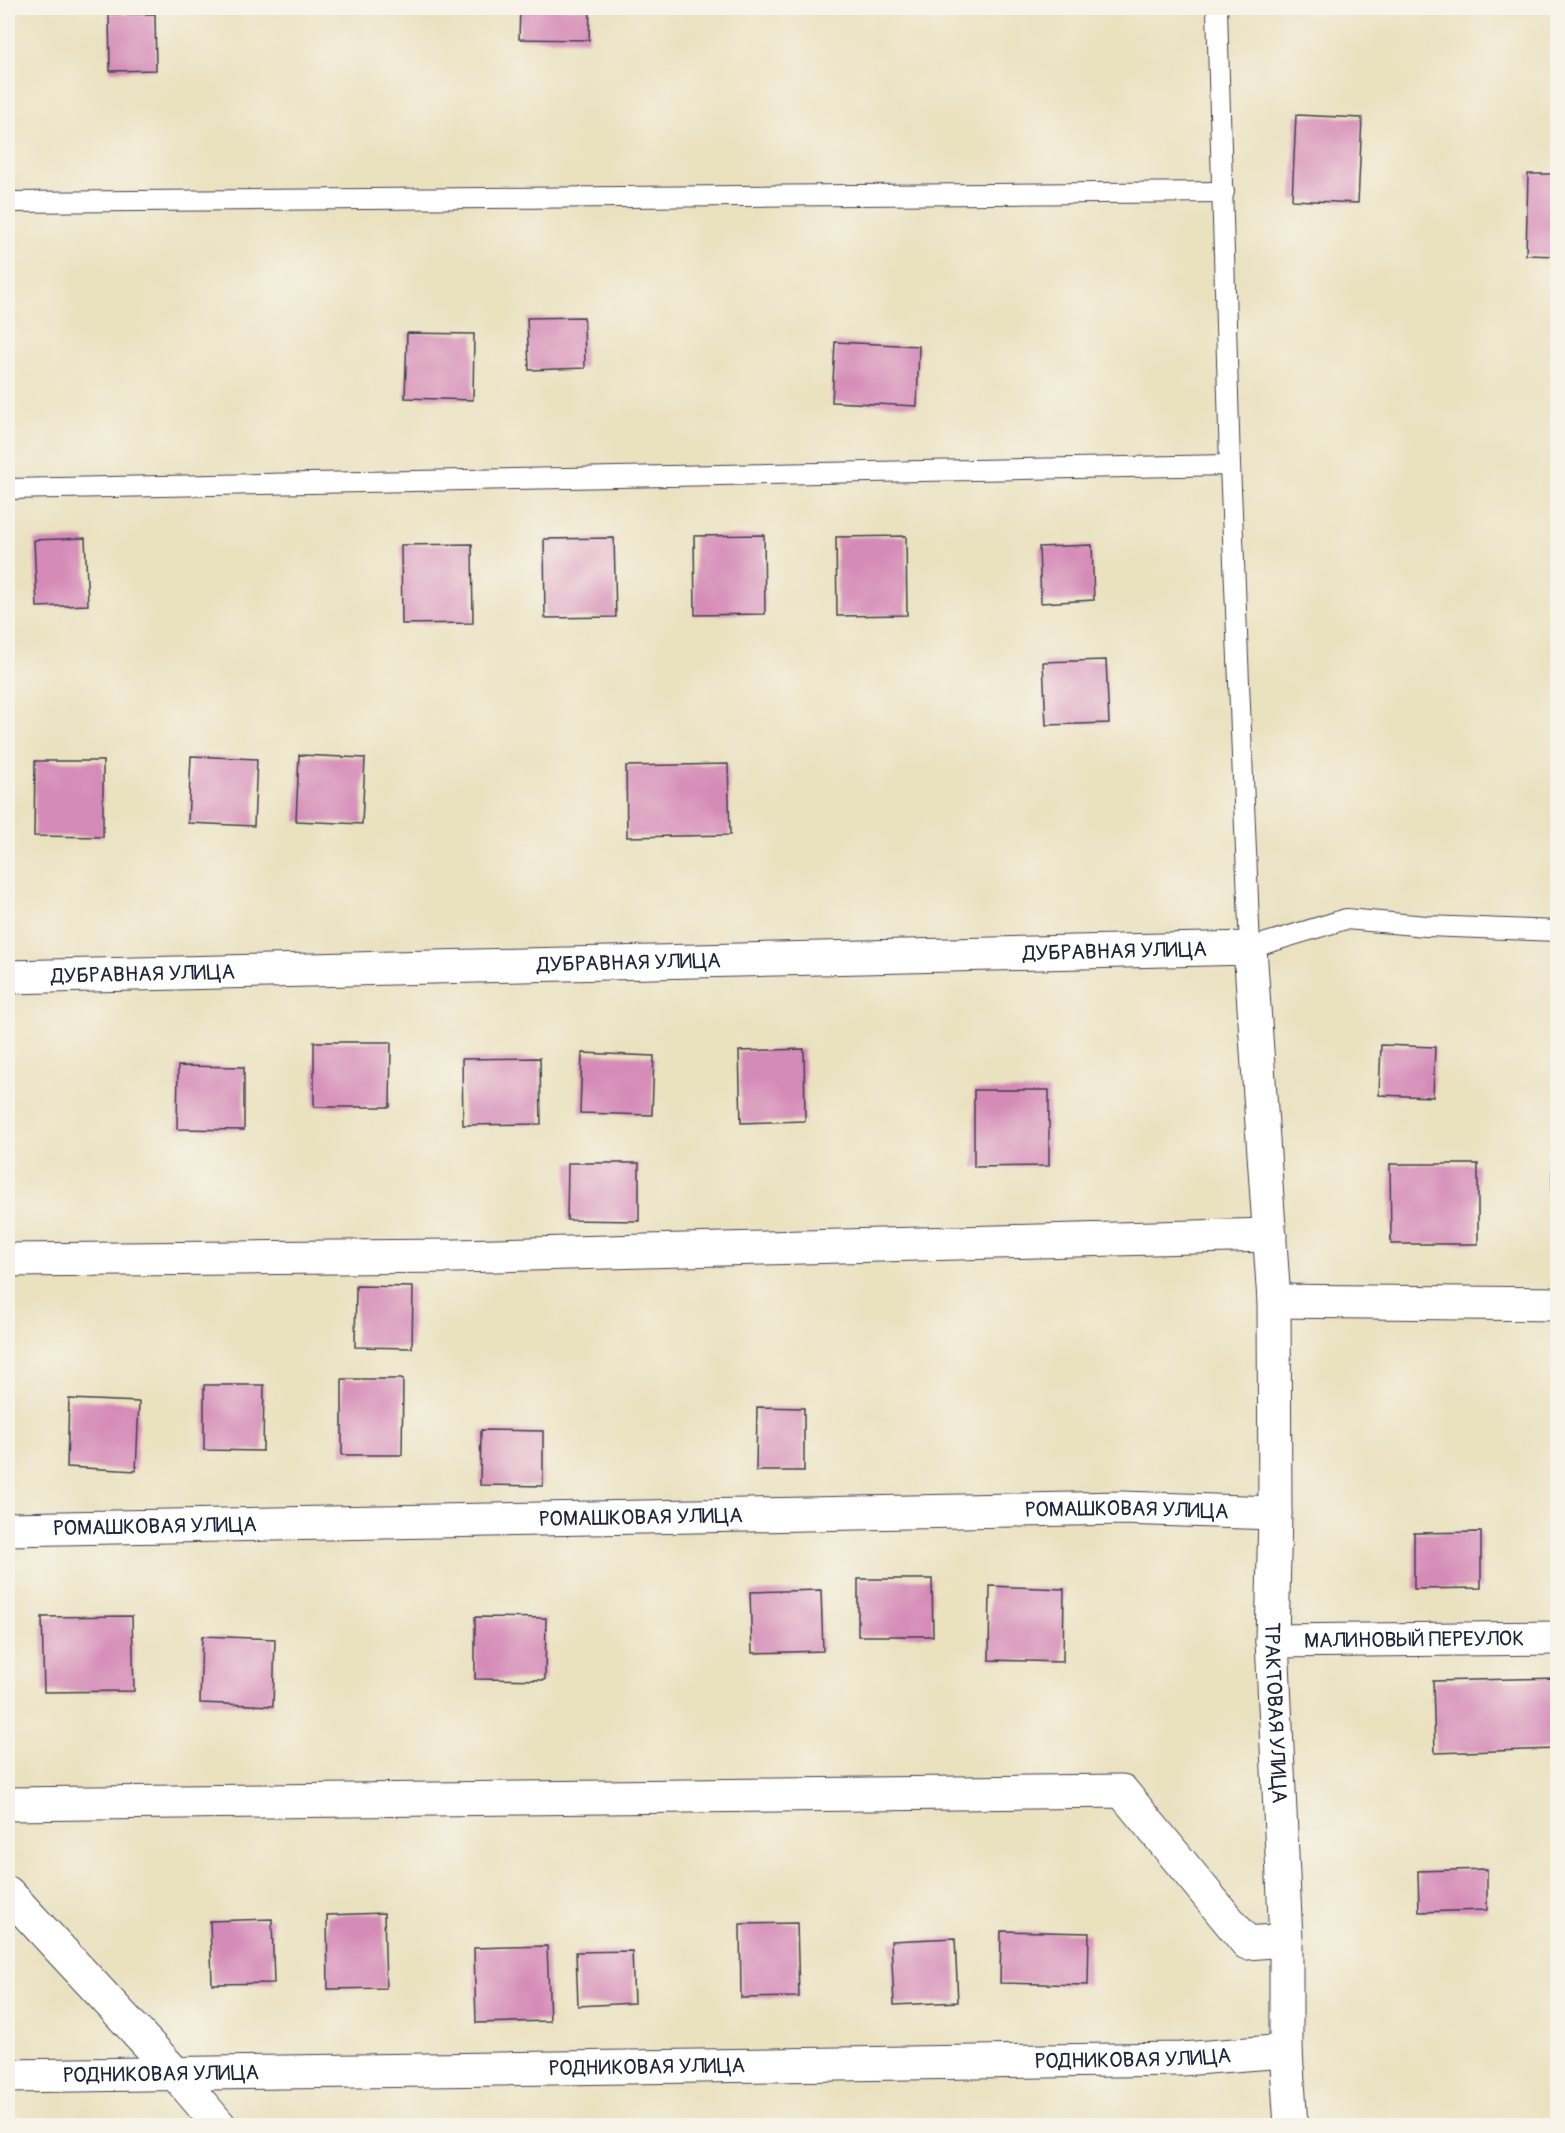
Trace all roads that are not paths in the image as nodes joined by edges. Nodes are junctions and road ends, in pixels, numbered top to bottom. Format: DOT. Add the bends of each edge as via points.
graph roads {
  1 [pos="1217,8"];
  2 [pos="1224,192"];
  3 [pos="8,202"];
  4 [pos="1230,465"];
  5 [pos="8,489"];
  6 [pos="1557,931"];
  7 [pos="1250,948"];
  8 [pos="8,977"];
  9 [pos="1270,1235"];
  10 [pos="8,1260"];
  11 [pos="1274,1301"];
  12 [pos="1557,1304"];
  13 [pos="1275,1513"];
  14 [pos="8,1529"];
  15 [pos="1557,1638"];
  16 [pos="1272,1641"];
  17 [pos="8,1804"];
  18 [pos="8,1893"];
  19 [pos="1286,1940"];
  20 [pos="1286,2051"];
  21 [pos="174,2072"];
  22 [pos="8,2076"];
  23 [pos="220,2126"];
  24 [pos="1291,2126"];
  1 -- 2 [label="lane"];
  2 -- 3 [label="lane"];
  2 -- 4 [label="lane"];
  4 -- 5 [label="lane"];
  4 -- 7 [label="lane"];
  6 -- 7 [label="lane" via="1346,919"];
  7 -- 8 [label="street, ДУБРАВНАЯ УЛИЦА"];
  7 -- 9 [label="street, ТРАКТОВАЯ УЛИЦА"];
  9 -- 10 [label="street" via="455,1256"];
  9 -- 11 [label="street, ТРАКТОВАЯ УЛИЦА"];
  11 -- 12 [label="street"];
  11 -- 13 [label="street, ТРАКТОВАЯ УЛИЦА"];
  13 -- 14 [label="street, РОМАШКОВАЯ УЛИЦА" via="1122,1508"];
  13 -- 16 [label="street, ТРАКТОВАЯ УЛИЦА"];
  15 -- 16 [label="street, МАЛИНОВЫЙ ПЕРЕУЛОК"];
  16 -- 19 [label="street, ТРАКТОВАЯ УЛИЦА"];
  17 -- 19 [label="street" via="1122,1791 1247,1943"];
  18 -- 21 [label="street"];
  19 -- 20 [label="street, ТРАКТОВАЯ УЛИЦА"];
  20 -- 21 [label="street, РОДНИКОВАЯ УЛИЦА" via="1182,2059"];
  20 -- 24 [label="street, ТРАКТОВАЯ УЛИЦА"];
  21 -- 22 [label="street, РОДНИКОВАЯ УЛИЦА"];
  21 -- 23 [label="street"];
}
